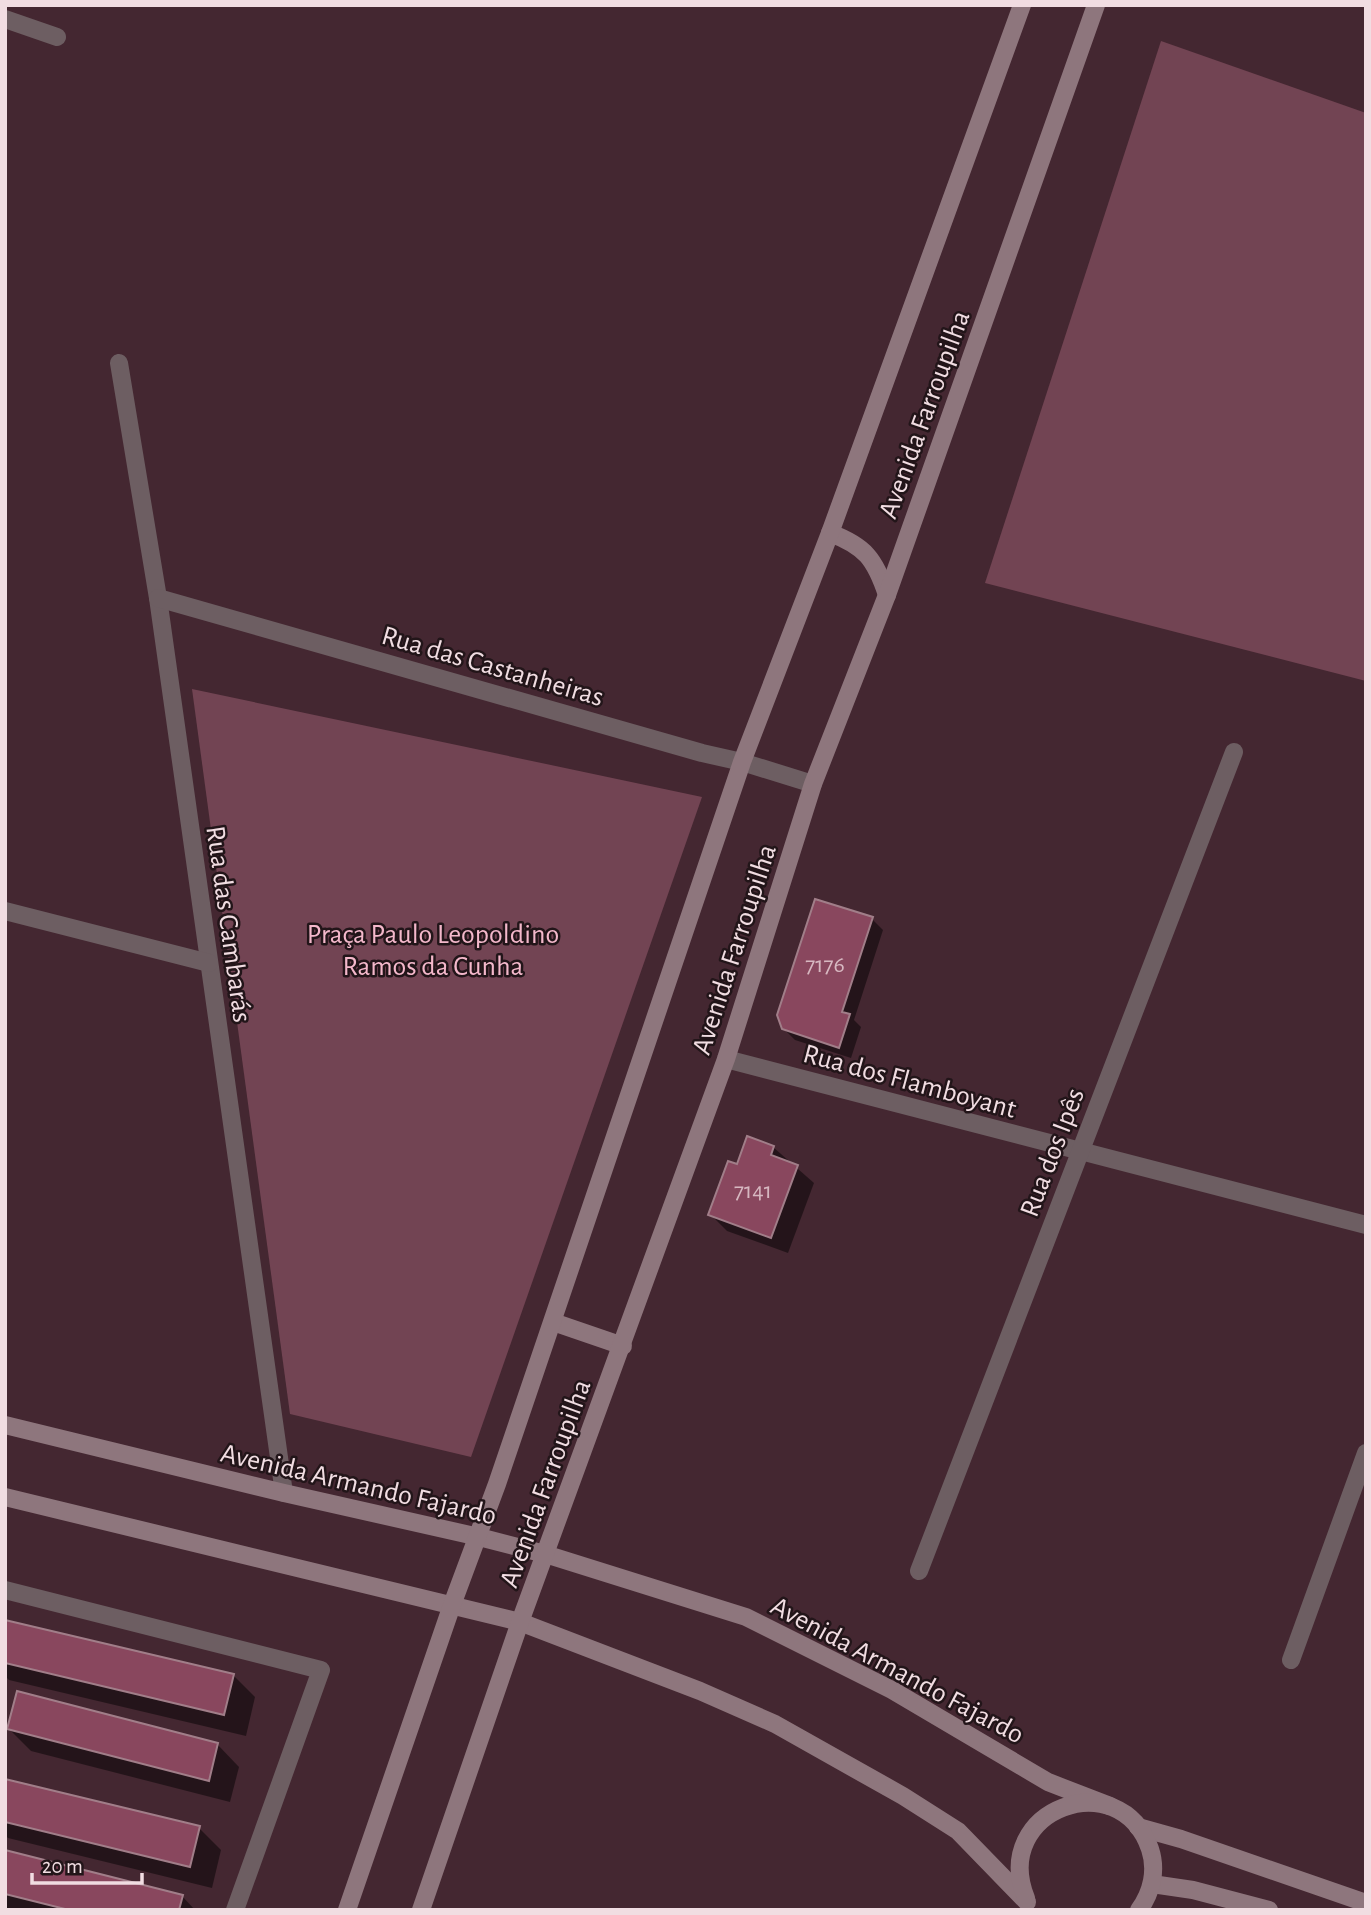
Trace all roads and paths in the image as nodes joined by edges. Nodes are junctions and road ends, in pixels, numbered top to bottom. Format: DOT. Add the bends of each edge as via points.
graph roads {
  1 [pos="1022,5"];
  2 [pos="1096,5"];
  3 [pos="5,19"];
  4 [pos="57,37"];
  5 [pos="119,363"];
  6 [pos="830,533"];
  7 [pos="887,595"];
  8 [pos="158,598"];
  9 [pos="1234,752"];
  10 [pos="743,762"];
  11 [pos="813,784"];
  12 [pos="5,911"];
  13 [pos="209,963"];
  14 [pos="726,1059"];
  15 [pos="1079,1151"];
  16 [pos="1366,1225"];
  17 [pos="553,1322"];
  18 [pos="623,1346"];
  19 [pos="5,1425"];
  20 [pos="1366,1452"];
  21 [pos="284,1493"];
  22 [pos="5,1497"];
  23 [pos="479,1536"];
  24 [pos="545,1554"];
  25 [pos="919,1571"];
  26 [pos="5,1590"];
  27 [pos="452,1605"];
  28 [pos="520,1622"];
  29 [pos="1291,1660"];
  30 [pos="1110,1806"];
  31 [pos="1138,1826"];
  32 [pos="1152,1884"];
  33 [pos="1366,1903"];
  34 [pos="1030,1906"];
  35 [pos="1145,1907"];
  36 [pos="235,1910"];
  37 [pos="347,1910"];
  38 [pos="421,1910"];
  39 [pos="1269,1910"];
  1 -- 6 [label="main road, Avenida Farroupilha"];
  2 -- 7 [label="main road, Avenida Farroupilha"];
  3 -- 4 [label="street"];
  5 -- 8 [label="street, Rua das Cambarás"];
  6 -- 7 [label="main road" via="867,552"];
  6 -- 10 [label="main road, Avenida Farroupilha"];
  7 -- 11 [label="main road, Avenida Farroupilha"];
  8 -- 10 [label="street, Rua das Castanheiras"];
  8 -- 13 [label="street, Rua das Cambarás"];
  9 -- 15 [label="street, Rua dos Ipês"];
  10 -- 11 [label="street, Rua das Castanheiras"];
  10 -- 17 [label="main road, Avenida Farroupilha"];
  11 -- 14 [label="main road, Avenida Farroupilha"];
  12 -- 13 [label="street"];
  13 -- 21 [label="street, Rua das Cambarás"];
  14 -- 15 [label="street, Rua dos Flamboyant"];
  14 -- 18 [label="main road, Avenida Farroupilha"];
  15 -- 16 [label="street, Rua dos Flamboyant"];
  15 -- 25 [label="street, Rua dos Ipês"];
  17 -- 18 [label="main road"];
  17 -- 23 [label="main road, Avenida Farroupilha"];
  18 -- 24 [label="main road, Avenida Farroupilha"];
  19 -- 21 [label="main road, Avenida Armando Fajardo"];
  20 -- 29 [label="street"];
  21 -- 23 [label="main road, Avenida Armando Fajardo"];
  22 -- 27 [label="main road"];
  23 -- 24 [label="main road, Avenida Armando Fajardo"];
  23 -- 27 [label="main road, Avenida Farroupilha"];
  24 -- 28 [label="main road, Avenida Farroupilha"];
  24 -- 30 [label="main road, Avenida Armando Fajardo" via="746,1617 892,1690 1048,1782"];
  26 -- 36 [label="street" via="321,1671"];
  27 -- 28 [label="main road"];
  27 -- 37 [label="main road, Avenida Farroupilha"];
  28 -- 34 [label="main road" via="700,1691 810,1743 958,1831"];
  28 -- 38 [label="main road, Avenida Farroupilha"];
  30 -- 31 [label="main road, Avenida Armando Fajardo"];
  30 -- 34 [label="main road" via="1077,1802 1047,1814 1035,1825 1020,1855 1018,1871"];
  31 -- 32 [label="main road" via="1151,1853"];
  31 -- 33 [label="main road"];
  32 -- 35 [label="main road"];
  32 -- 39 [label="main road"];
}
